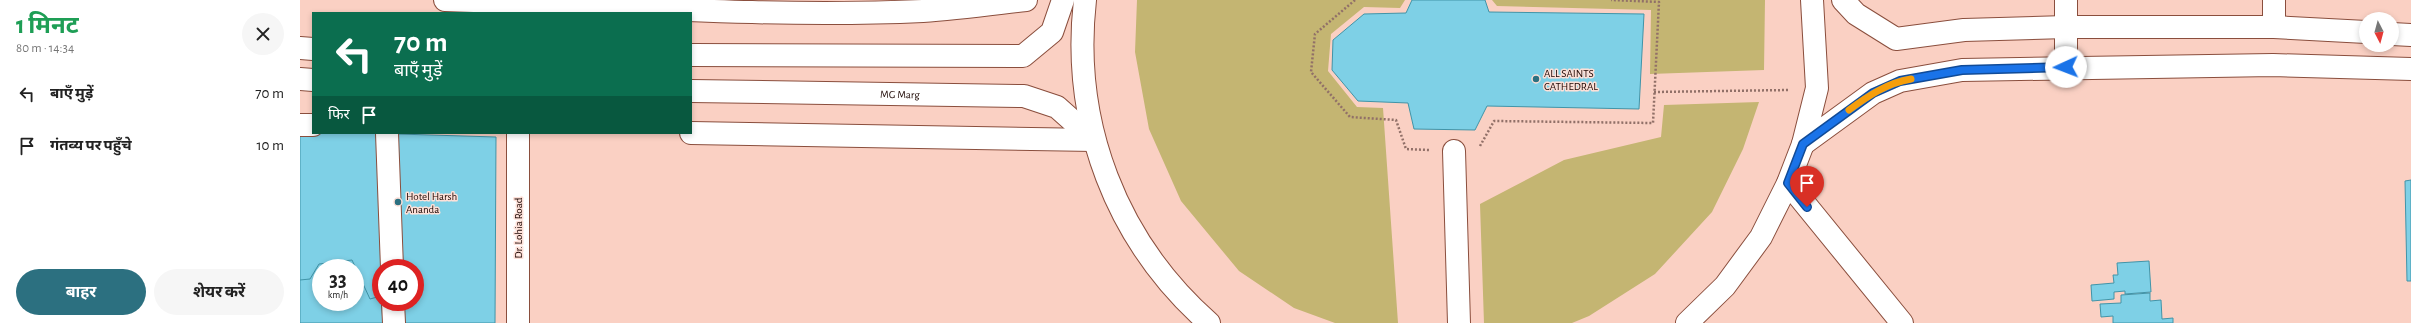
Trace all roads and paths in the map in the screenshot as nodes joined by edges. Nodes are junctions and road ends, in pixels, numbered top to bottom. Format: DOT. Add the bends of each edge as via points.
graph roads {
  1 [pos="445,0"];
  2 [pos="1026,0"];
  3 [pos="1063,0"];
  4 [pos="1085,0"];
  5 [pos="1355,0"];
  6 [pos="1611,0"];
  7 [pos="1812,0"];
  8 [pos="1843,0"];
  9 [pos="2066,0"];
  10 [pos="2274,0"];
  11 [pos="522,5"];
  12 [pos="2066,27"];
  13 [pos="2274,27"];
  14 [pos="2359,32"];
  15 [pos="2399,34"];
  16 [pos="2411,35"];
  17 [pos="300,48"];
  18 [pos="312,49"];
  19 [pos="692,55"];
  20 [pos="2066,67"];
  21 [pos="2411,68"];
  22 [pos="300,79"];
  23 [pos="312,80"];
  24 [pos="1817,88"];
  25 [pos="692,91"];
  26 [pos="1654,92"];
  27 [pos="300,125"];
  28 [pos="312,125"];
  29 [pos="692,133"];
  30 [pos="387,134"];
  31 [pos="518,134"];
  32 [pos="1094,140"];
  33 [pos="1803,144"];
  34 [pos="1454,150"];
  35 [pos="1788,183"];
  36 [pos="392,259"];
  37 [pos="393,311"];
  38 [pos="394,323"];
  39 [pos="518,323"];
  40 [pos="1209,323"];
  41 [pos="1459,323"];
  42 [pos="1687,323"];
  43 [pos="1902,323"];
  1 -- 11 [label="street"];
  2 -- 11 [label="street" via="925,11 860,12 738,12"];
  3 -- 19 [label="street" via="1052,32 1023,56"];
  4 -- 32 [label="street" via="1082,51 1085,96"];
  5 -- 34 [label="path" via="1315,34 1311,72 1350,117 1396,120 1406,149"];
  6 -- 26 [label="path" via="1659,2"];
  7 -- 24 [label="street"];
  8 -- 12 [label="street" via="1856,14 1896,40 1964,30"];
  9 -- 12 [label="street"];
  10 -- 13 [label="street"];
  12 -- 13 [label="street"];
  12 -- 20 [label="street"];
  13 -- 14 [label="street"];
  15 -- 16 [label="street"];
  17 -- 18 [label="street"];
  20 -- 21 [label="street" via="2274,65"];
  20 -- 33 [label="street" via="1962,70 1900,81 1873,93"];
  22 -- 23 [label="street"];
  24 -- 26 [label="path" via="1768,92"];
  24 -- 33 [label="street"];
  25 -- 32 [label="street, MG Marg" via="1024,96 1057,107"];
  26 -- 34 [label="path" via="1653,123 1494,120 1478,149"];
  27 -- 28 [label="street"];
  29 -- 32 [label="street"];
  30 -- 36 [label="street"];
  31 -- 39 [label="street, Dr. Lohia Road"];
  32 -- 40 [label="street" via="1115,198 1144,252 1183,300"];
  33 -- 35 [label="street"];
  34 -- 41 [label="street"];
  35 -- 42 [label="street" via="1761,237 1725,286"];
  35 -- 43 [label="street"];
  37 -- 38 [label="street"];
}
